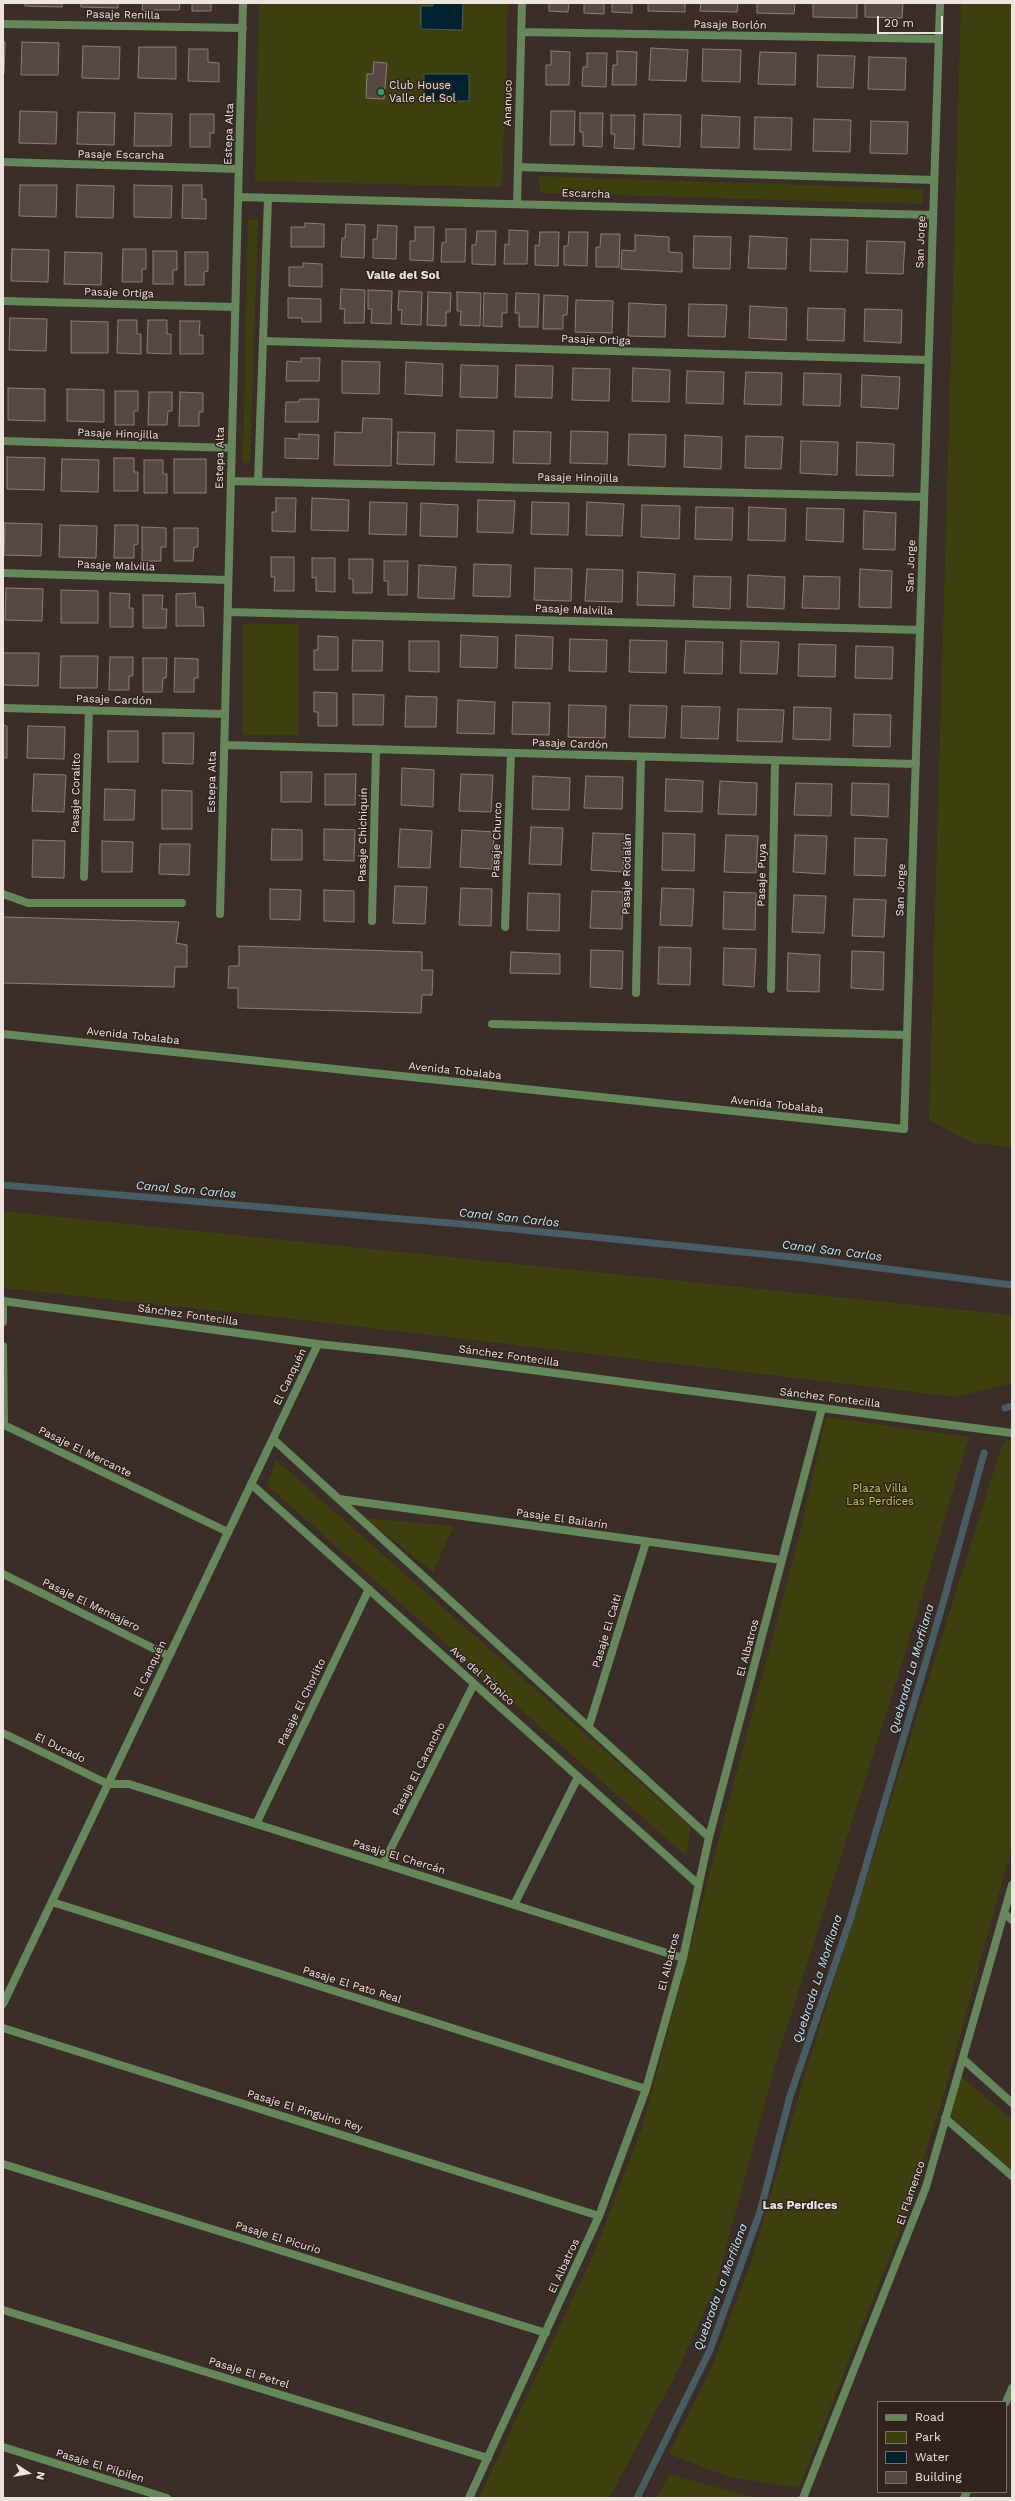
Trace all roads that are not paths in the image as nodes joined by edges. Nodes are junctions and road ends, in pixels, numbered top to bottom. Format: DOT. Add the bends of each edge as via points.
graph roads {
  1 [pos="243,3"];
  2 [pos="522,3"];
  3 [pos="940,3"];
  4 [pos="3,24"];
  5 [pos="243,28"];
  6 [pos="521,32"];
  7 [pos="939,39"];
  8 [pos="3,162"];
  9 [pos="518,167"];
  10 [pos="239,169"];
  11 [pos="934,180"];
  12 [pos="238,197"];
  13 [pos="268,198"];
  14 [pos="517,204"];
  15 [pos="933,215"];
  16 [pos="3,301"];
  17 [pos="235,307"];
  18 [pos="263,341"];
  19 [pos="928,360"];
  20 [pos="3,441"];
  21 [pos="232,448"];
  22 [pos="231,481"];
  23 [pos="258,482"];
  24 [pos="924,498"];
  25 [pos="3,573"];
  26 [pos="228,580"];
  27 [pos="228,612"];
  28 [pos="920,630"];
  29 [pos="3,708"];
  30 [pos="89,710"];
  31 [pos="225,714"];
  32 [pos="224,745"];
  33 [pos="376,749"];
  34 [pos="511,753"];
  35 [pos="641,757"];
  36 [pos="775,762"];
  37 [pos="916,764"];
  38 [pos="84,877"];
  39 [pos="3,894"];
  40 [pos="182,903"];
  41 [pos="220,914"];
  42 [pos="372,921"];
  43 [pos="505,927"];
  44 [pos="771,989"];
  45 [pos="636,993"];
  46 [pos="492,1024"];
  47 [pos="3,1034"];
  48 [pos="907,1035"];
  49 [pos="904,1129"];
  50 [pos="3,1301"];
  51 [pos="3,1322"];
  52 [pos="318,1344"];
  53 [pos="3,1346"];
  54 [pos="822,1408"];
  55 [pos="1012,1432"];
  56 [pos="273,1439"];
  57 [pos="251,1484"];
  58 [pos="338,1499"];
  59 [pos="228,1532"];
  60 [pos="646,1542"];
  61 [pos="782,1560"];
  62 [pos="3,1574"];
  63 [pos="368,1589"];
  64 [pos="169,1656"];
  65 [pos="474,1684"];
  66 [pos="589,1726"];
  67 [pos="3,1733"];
  68 [pos="578,1777"];
  69 [pos="108,1784"];
  70 [pos="256,1824"];
  71 [pos="709,1837"];
  72 [pos="383,1864"];
  73 [pos="698,1884"];
  74 [pos="1012,1885"];
  75 [pos="52,1902"];
  76 [pos="514,1905"];
  77 [pos="1004,1913"];
  78 [pos="1012,1920"];
  79 [pos="683,1958"];
  80 [pos="3,2004"];
  81 [pos="3,2028"];
  82 [pos="963,2060"];
  83 [pos="646,2089"];
  84 [pos="1012,2103"];
  85 [pos="945,2118"];
  86 [pos="3,2164"];
  87 [pos="1012,2176"];
  88 [pos="600,2216"];
  89 [pos="3,2310"];
  90 [pos="546,2333"];
  91 [pos="1012,2388"];
  92 [pos="1006,2401"];
  93 [pos="3,2447"];
  94 [pos="488,2458"];
  95 [pos="167,2498"];
  96 [pos="469,2498"];
  97 [pos="803,2498"];
  1 -- 5 [label="street, Estepa Alta"];
  2 -- 6 [label="street, Ananuco"];
  3 -- 7 [label="street, San Jorge"];
  4 -- 5 [label="street, Pasaje Renilla"];
  5 -- 10 [label="street, Estepa Alta"];
  6 -- 7 [label="street, Pasaje Borlón"];
  6 -- 9 [label="street, Ananuco"];
  7 -- 11 [label="street, San Jorge"];
  8 -- 10 [label="street, Pasaje Escarcha"];
  9 -- 11 [label="street"];
  9 -- 14 [label="street, Ananuco"];
  10 -- 12 [label="street, Estepa Alta"];
  11 -- 15 [label="street, San Jorge"];
  12 -- 13 [label="street, Escarcha"];
  12 -- 17 [label="street, Estepa Alta"];
  13 -- 14 [label="street, Escarcha"];
  13 -- 18 [label="street"];
  14 -- 15 [label="street, Escarcha"];
  15 -- 19 [label="street, San Jorge"];
  16 -- 17 [label="street, Pasaje Ortiga"];
  17 -- 21 [label="street, Estepa Alta"];
  18 -- 19 [label="street, Pasaje Ortiga"];
  18 -- 23 [label="street"];
  19 -- 24 [label="street, San Jorge"];
  20 -- 21 [label="street, Pasaje Hinojilla"];
  21 -- 22 [label="street, Estepa Alta"];
  22 -- 23 [label="street, Pasaje Hinojilla"];
  22 -- 26 [label="street, Estepa Alta"];
  23 -- 24 [label="street, Pasaje Hinojilla"];
  24 -- 28 [label="street, San Jorge"];
  25 -- 26 [label="street, Pasaje Malvilla"];
  26 -- 27 [label="street, Estepa Alta"];
  27 -- 28 [label="street, Pasaje Malvilla"];
  27 -- 31 [label="street, Estepa Alta"];
  28 -- 37 [label="street, San Jorge"];
  29 -- 30 [label="street, Pasaje Cardón"];
  30 -- 31 [label="street, Pasaje Cardón"];
  30 -- 38 [label="street, Pasaje Coralito"];
  31 -- 32 [label="street, Estepa Alta"];
  32 -- 33 [label="street, Pasaje Cardón"];
  32 -- 41 [label="street, Estepa Alta"];
  33 -- 34 [label="street, Pasaje Cardón"];
  33 -- 42 [label="street, Pasaje Chichiquín"];
  34 -- 35 [label="street, Pasaje Cardón"];
  34 -- 43 [label="street, Pasaje Churco"];
  35 -- 36 [label="street, Pasaje Cardón"];
  35 -- 45 [label="street, Pasaje Rodalán"];
  36 -- 37 [label="street, Pasaje Cardón"];
  36 -- 44 [label="street, Pasaje Puya"];
  37 -- 48 [label="street, San Jorge"];
  39 -- 40 [label="street" via="28,903"];
  46 -- 48 [label="street"];
  47 -- 49 [label="street, Avenida Tobalaba"];
  48 -- 49 [label="street, San Jorge"];
  50 -- 51 [label="street"];
  50 -- 52 [label="street, Sánchez Fontecilla"];
  52 -- 54 [label="street, Sánchez Fontecilla"];
  52 -- 56 [label="street, El Canquén"];
  53 -- 59 [label="street, Pasaje El Mercante" via="4,1425"];
  54 -- 55 [label="street, Sánchez Fontecilla"];
  54 -- 61 [label="street, El Albatros"];
  56 -- 57 [label="street, El Canquén"];
  56 -- 58 [label="street"];
  57 -- 59 [label="street, El Canquén"];
  57 -- 63 [label="street, Ave del Trópico"];
  58 -- 60 [label="street, Pasaje El Bailarín"];
  58 -- 66 [label="street"];
  59 -- 64 [label="street, El Canquén"];
  60 -- 61 [label="street, Pasaje El Bailarín"];
  60 -- 66 [label="street, Pasaje El Caiti"];
  61 -- 71 [label="street, El Albatros"];
  62 -- 64 [label="street, Pasaje El Mensajero"];
  63 -- 65 [label="street, Ave del Trópico"];
  63 -- 70 [label="street, Pasaje El Chorlito"];
  64 -- 69 [label="street, El Canquén"];
  65 -- 68 [label="street, Ave del Trópico"];
  65 -- 72 [label="street, Pasaje El Carancho"];
  66 -- 71 [label="street"];
  67 -- 69 [label="street, El Ducado"];
  68 -- 73 [label="street, Ave del Trópico"];
  68 -- 76 [label="street"];
  69 -- 70 [label="street, Pasaje El Chercán" via="129,1784"];
  69 -- 75 [label="street, El Canquén"];
  70 -- 72 [label="street, Pasaje El Chercán"];
  71 -- 73 [label="street, El Albatros"];
  72 -- 76 [label="street, Pasaje El Chercán"];
  73 -- 79 [label="street, El Albatros"];
  74 -- 77 [label="street, El Flamenco"];
  75 -- 80 [label="street, El Canquén"];
  75 -- 83 [label="street, Pasaje El Pato Real"];
  76 -- 79 [label="street, Pasaje El Chercán"];
  77 -- 78 [label="street"];
  77 -- 82 [label="street, El Flamenco"];
  79 -- 83 [label="street, El Albatros"];
  81 -- 88 [label="street, Pasaje El Pinguino Rey"];
  82 -- 84 [label="street"];
  82 -- 85 [label="street, El Flamenco"];
  83 -- 88 [label="street, El Albatros"];
  85 -- 87 [label="street"];
  85 -- 97 [label="street, El Flamenco" via="926,2187"];
  86 -- 90 [label="street, Pasaje El Picurio"];
  88 -- 90 [label="street, El Albatros"];
  89 -- 94 [label="street, Pasaje El Petrel"];
  90 -- 94 [label="street, El Albatros"];
  91 -- 92 [label="street"];
  93 -- 95 [label="street, Pasaje El Pilpilen"];
  94 -- 96 [label="street, El Albatros"];
}
